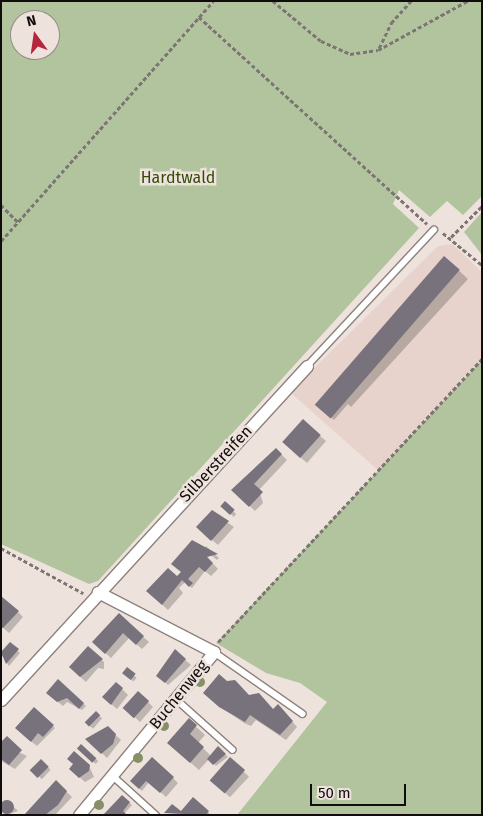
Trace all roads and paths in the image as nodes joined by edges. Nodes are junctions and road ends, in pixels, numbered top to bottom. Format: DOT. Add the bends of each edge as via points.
graph roads {
  1 [pos="213,1"];
  2 [pos="273,1"];
  3 [pos="411,1"];
  4 [pos="467,1"];
  5 [pos="199,17"];
  6 [pos="378,50"];
  7 [pos="1,206"];
  8 [pos="482,206"];
  9 [pos="18,222"];
  10 [pos="434,230"];
  11 [pos="452,237"];
  12 [pos="1,241"];
  13 [pos="482,265"];
  14 [pos="482,360"];
  15 [pos="307,366"];
  16 [pos="1,548"];
  17 [pos="95,596"];
  18 [pos="214,652"];
  19 [pos="176,699"];
  20 [pos="1,700"];
  21 [pos="303,714"];
  22 [pos="233,750"];
  23 [pos="112,776"];
  24 [pos="79,815"];
  25 [pos="156,815"];
  1 -- 5 [label="path"];
  2 -- 6 [label="path" via="320,41 350,54"];
  3 -- 6 [label="path" via="391,23"];
  4 -- 6 [label="path"];
  5 -- 9 [label="path"];
  5 -- 10 [label="path"];
  7 -- 9 [label="path"];
  8 -- 11 [label="path"];
  9 -- 12 [label="path"];
  10 -- 11 [label="path"];
  10 -- 15 [label="lane, Silberstreifen"];
  11 -- 13 [label="path"];
  14 -- 18 [label="path" via="216,644"];
  15 -- 17 [label="street, Silberstreifen"];
  16 -- 17 [label="path"];
  17 -- 18 [label="street"];
  17 -- 20 [label="street, Silberstreifen"];
  18 -- 19 [label="street, Buchenweg"];
  18 -- 21 [label="lane, Buchenweg"];
  19 -- 22 [label="lane"];
  19 -- 23 [label="street, Buchenweg"];
  23 -- 24 [label="street, Buchenweg"];
  23 -- 25 [label="lane"];
}
